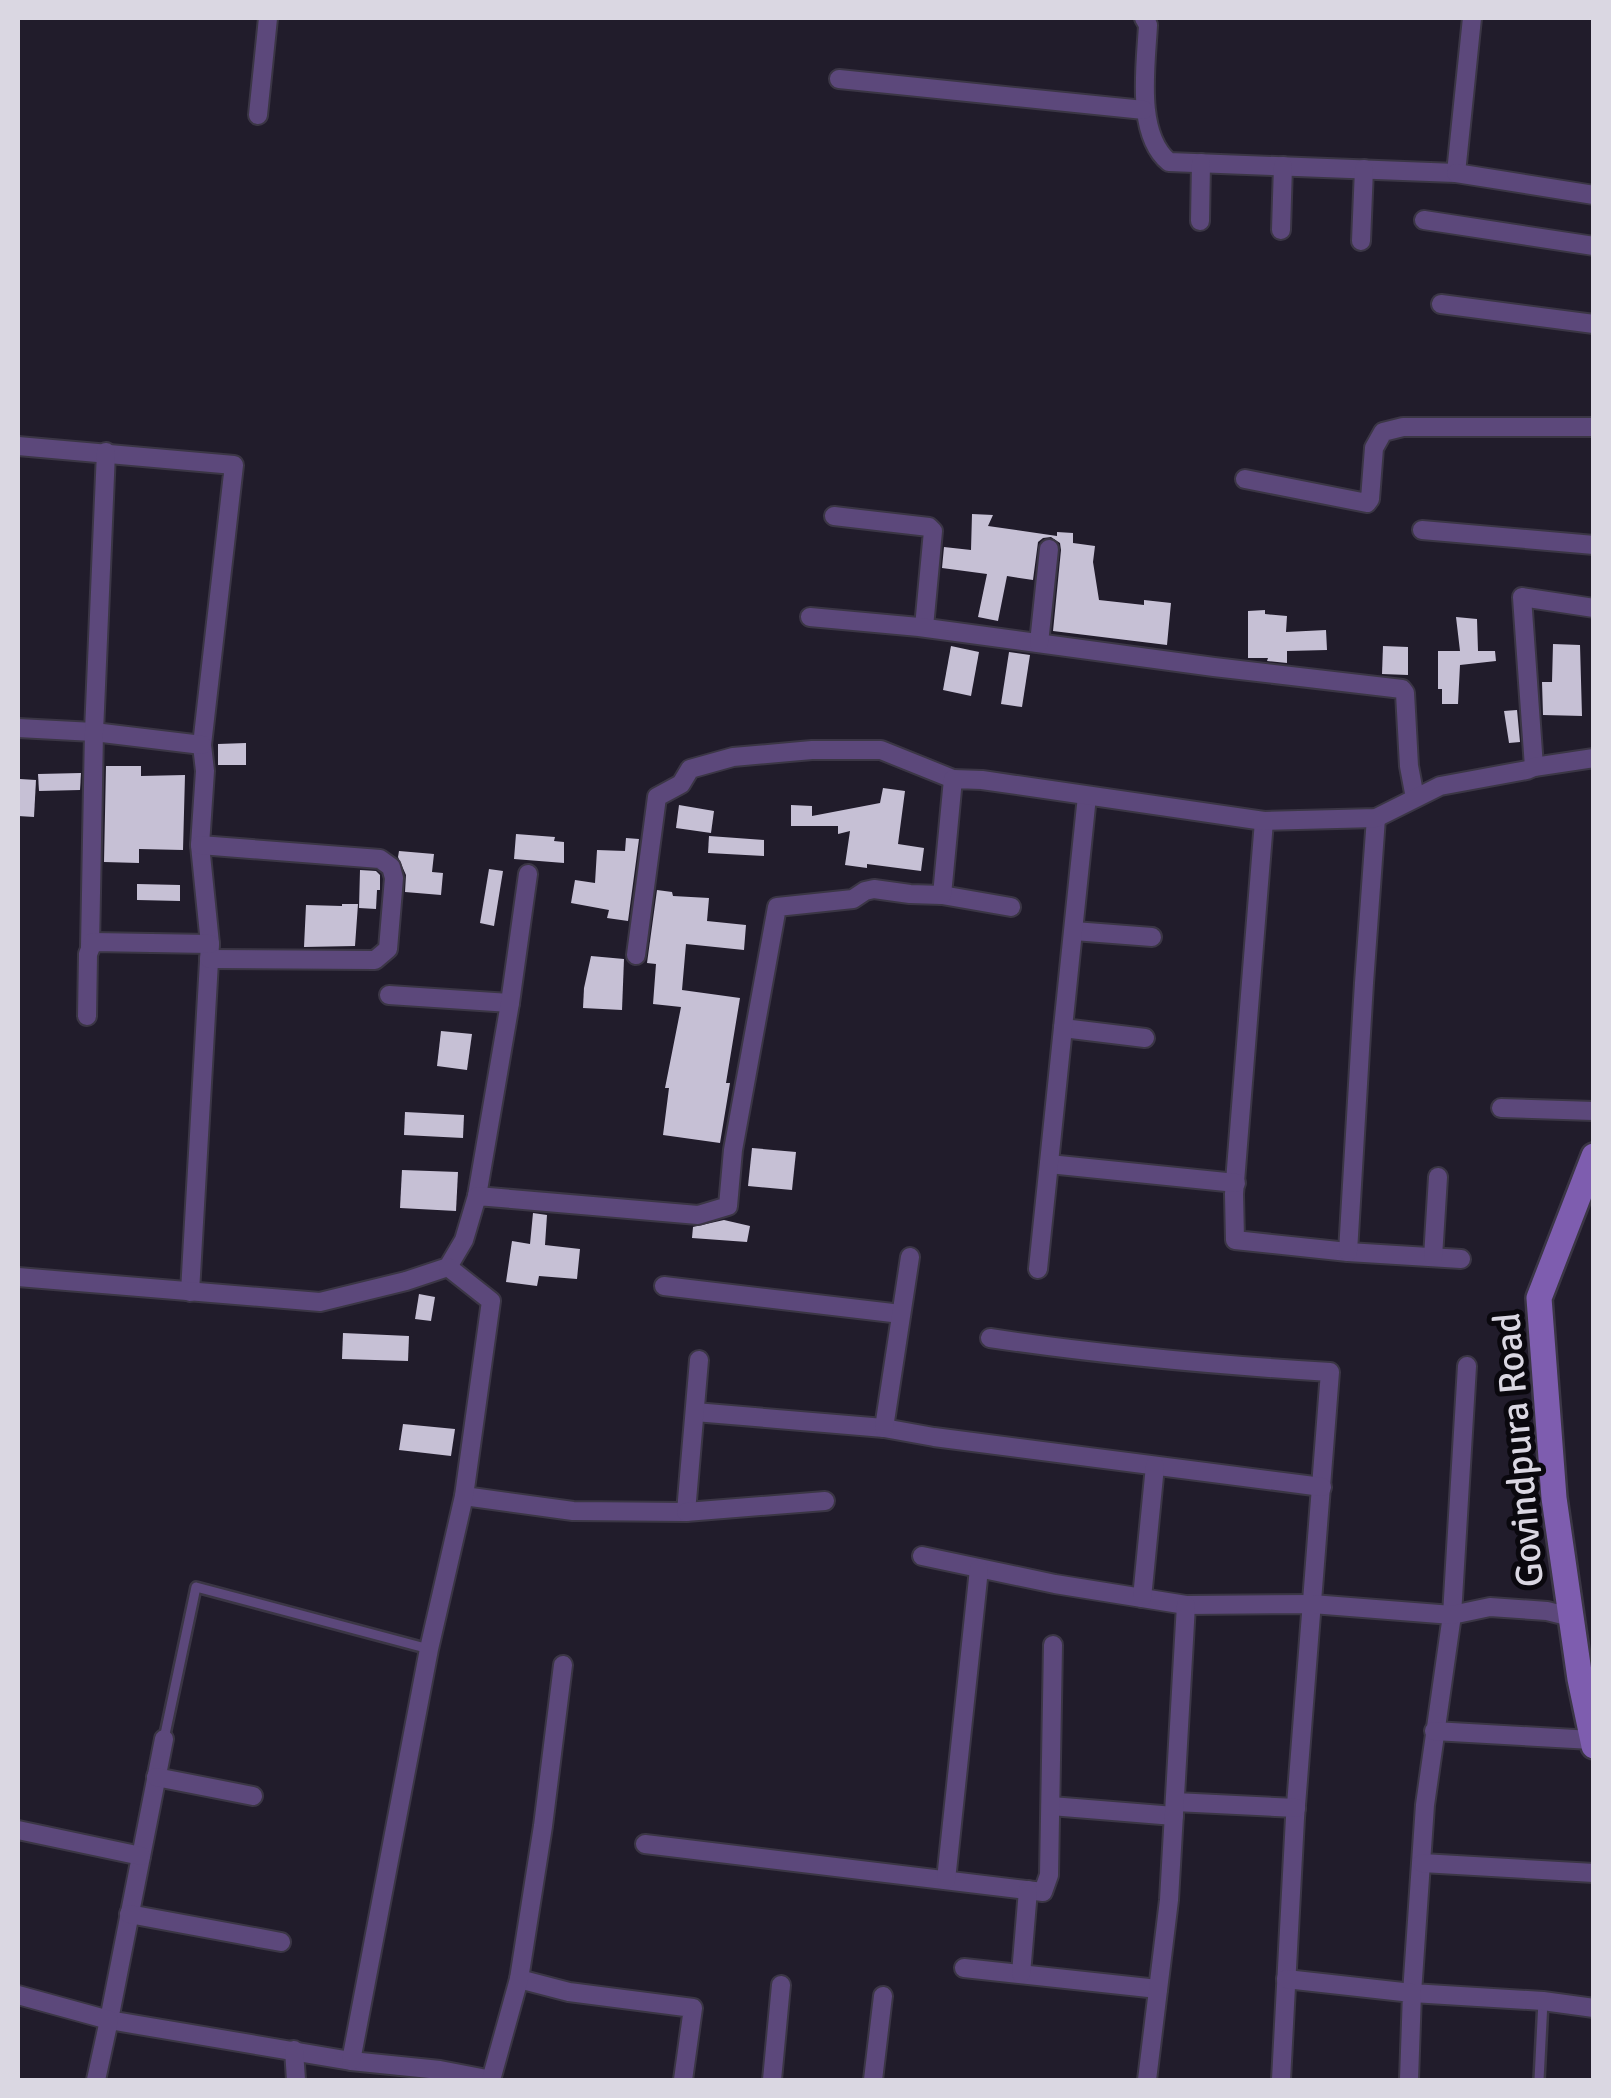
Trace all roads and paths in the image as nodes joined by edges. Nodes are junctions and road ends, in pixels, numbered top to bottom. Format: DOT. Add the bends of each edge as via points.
graph roads {
  1 [pos="268,18"];
  2 [pos="1144,18"];
  3 [pos="1472,18"];
  4 [pos="839,78"];
  5 [pos="1144,110"];
  6 [pos="258,115"];
  7 [pos="1201,164"];
  8 [pos="1282,166"];
  9 [pos="1364,170"];
  10 [pos="1456,172"];
  11 [pos="1594,195"];
  12 [pos="1424,220"];
  13 [pos="1200,221"];
  14 [pos="1281,230"];
  15 [pos="1362,240"];
  16 [pos="1594,246"];
  17 [pos="1441,304"];
  18 [pos="1594,324"];
  19 [pos="1594,427"];
  20 [pos="18,446"];
  21 [pos="106,452"];
  22 [pos="1245,479"];
  23 [pos="834,516"];
  24 [pos="1422,530"];
  25 [pos="1594,545"];
  26 [pos="1049,549"];
  27 [pos="1594,608"];
  28 [pos="810,616"];
  29 [pos="924,627"];
  30 [pos="1039,643"];
  31 [pos="18,728"];
  32 [pos="94,732"];
  33 [pos="202,745"];
  34 [pos="1594,758"];
  35 [pos="1534,766"];
  36 [pos="953,779"];
  37 [pos="1087,796"];
  38 [pos="1415,798"];
  39 [pos="1376,818"];
  40 [pos="1264,821"];
  41 [pos="200,845"];
  42 [pos="528,874"];
  43 [pos="942,895"];
  44 [pos="1011,907"];
  45 [pos="1074,932"];
  46 [pos="1152,937"];
  47 [pos="90,947"];
  48 [pos="209,951"];
  49 [pos="636,955"];
  50 [pos="389,994"];
  51 [pos="510,1003"];
  52 [pos="87,1016"];
  53 [pos="1063,1028"];
  54 [pos="1145,1038"];
  55 [pos="1501,1108"];
  56 [pos="1594,1111"];
  57 [pos="1594,1156"];
  58 [pos="1049,1164"];
  59 [pos="1438,1177"];
  60 [pos="1236,1183"];
  61 [pos="477,1196"];
  62 [pos="1348,1252"];
  63 [pos="910,1256"];
  64 [pos="1433,1256"];
  65 [pos="1460,1259"];
  66 [pos="448,1268"];
  67 [pos="1038,1268"];
  68 [pos="18,1277"];
  69 [pos="664,1286"];
  70 [pos="190,1292"];
  71 [pos="900,1314"];
  72 [pos="990,1338"];
  73 [pos="699,1360"];
  74 [pos="1467,1366"];
  75 [pos="696,1412"];
  76 [pos="884,1428"];
  77 [pos="1155,1466"];
  78 [pos="1322,1487"];
  79 [pos="464,1496"];
  80 [pos="825,1501"];
  81 [pos="686,1512"];
  82 [pos="922,1556"];
  83 [pos="980,1569"];
  84 [pos="1142,1598"];
  85 [pos="1312,1604"];
  86 [pos="1186,1605"];
  87 [pos="1452,1614"];
  88 [pos="1571,1618"];
  89 [pos="1053,1645"];
  90 [pos="429,1650"];
  91 [pos="563,1666"];
  92 [pos="1434,1731"];
  93 [pos="164,1739"];
  94 [pos="1593,1743"];
  95 [pos="156,1777"];
  96 [pos="253,1796"];
  97 [pos="1050,1806"];
  98 [pos="1296,1808"];
  99 [pos="1174,1809"];
  100 [pos="18,1830"];
  101 [pos="644,1844"];
  102 [pos="140,1856"];
  103 [pos="1422,1863"];
  104 [pos="1594,1873"];
  105 [pos="946,1880"];
  106 [pos="1028,1890"];
  107 [pos="129,1914"];
  108 [pos="281,1942"];
  109 [pos="964,1968"];
  110 [pos="1021,1974"];
  111 [pos="518,1979"];
  112 [pos="1286,1979"];
  113 [pos="781,1985"];
  114 [pos="1158,1989"];
  115 [pos="1412,1993"];
  116 [pos="18,1996"];
  117 [pos="883,1996"];
  118 [pos="1543,2000"];
  119 [pos="1594,2008"];
  120 [pos="110,2020"];
  121 [pos="294,2050"];
  122 [pos="352,2061"];
  123 [pos="96,2080"];
  124 [pos="296,2080"];
  125 [pos="492,2080"];
  126 [pos="683,2080"];
  127 [pos="772,2080"];
  128 [pos="874,2080"];
  129 [pos="1147,2080"];
  130 [pos="1281,2080"];
  131 [pos="1409,2080"];
  132 [pos="1539,2080"];
  1 -- 6 [label="street"];
  2 -- 5 [label="street"];
  3 -- 10 [label="street"];
  4 -- 5 [label="street"];
  5 -- 7 [label="street" via="1159,154 1168,162"];
  7 -- 8 [label="street"];
  7 -- 13 [label="street"];
  8 -- 9 [label="street"];
  8 -- 14 [label="street"];
  9 -- 10 [label="street"];
  9 -- 15 [label="street"];
  10 -- 11 [label="street"];
  12 -- 16 [label="street"];
  17 -- 18 [label="street"];
  19 -- 22 [label="street" via="1383,432 1374,448 1370,498 1362,504"];
  20 -- 21 [label="street"];
  21 -- 32 [label="street"];
  21 -- 33 [label="street" via="234,465"];
  23 -- 29 [label="street" via="933,532"];
  24 -- 25 [label="street"];
  26 -- 30 [label="street"];
  27 -- 35 [label="street" via="1522,597"];
  28 -- 29 [label="street"];
  29 -- 30 [label="street"];
  30 -- 38 [label="street" via="1402,689"];
  31 -- 32 [label="street"];
  32 -- 33 [label="street"];
  32 -- 47 [label="street"];
  33 -- 41 [label="street"];
  34 -- 35 [label="street"];
  35 -- 38 [label="street" via="1440,786"];
  36 -- 37 [label="street"];
  36 -- 43 [label="street"];
  36 -- 49 [label="street" via="881,750 752,755 690,769 681,784 657,797"];
  37 -- 40 [label="street"];
  37 -- 45 [label="street"];
  38 -- 39 [label="street"];
  39 -- 40 [label="street"];
  39 -- 62 [label="street"];
  40 -- 60 [label="street"];
  41 -- 48 [label="street"];
  41 -- 48 [label="street" via="380,859 394,878 388,949 375,960"];
  42 -- 51 [label="street"];
  43 -- 44 [label="street"];
  43 -- 61 [label="street" via="874,888 853,899 777,907 728,1206 698,1215"];
  45 -- 46 [label="street"];
  45 -- 53 [label="street"];
  47 -- 48 [label="street" via="100,941"];
  47 -- 52 [label="street"];
  48 -- 70 [label="street"];
  50 -- 51 [label="street"];
  51 -- 61 [label="street"];
  53 -- 54 [label="street"];
  53 -- 58 [label="street"];
  55 -- 56 [label="street"];
  57 -- 88 [label="street, Govindpura Road" via="1540,1298 1554,1498"];
  58 -- 60 [label="street"];
  58 -- 67 [label="street"];
  59 -- 64 [label="street"];
  60 -- 62 [label="street" via="1235,1240"];
  61 -- 66 [label="street"];
  62 -- 64 [label="street"];
  63 -- 71 [label="street"];
  64 -- 65 [label="street"];
  66 -- 70 [label="street" via="320,1302"];
  66 -- 79 [label="street" via="491,1300"];
  68 -- 70 [label="street"];
  69 -- 71 [label="street"];
  71 -- 76 [label="street"];
  72 -- 78 [label="street" via="1330,1372"];
  73 -- 75 [label="street"];
  74 -- 87 [label="street"];
  75 -- 76 [label="street"];
  75 -- 81 [label="street"];
  76 -- 77 [label="street"];
  77 -- 78 [label="street"];
  77 -- 84 [label="street"];
  78 -- 85 [label="street"];
  79 -- 81 [label="street" via="573,1511"];
  79 -- 90 [label="street"];
  80 -- 81 [label="street"];
  82 -- 83 [label="street"];
  83 -- 84 [label="street"];
  83 -- 105 [label="street"];
  84 -- 86 [label="street"];
  85 -- 86 [label="street"];
  85 -- 87 [label="street"];
  85 -- 98 [label="street"];
  86 -- 99 [label="street"];
  87 -- 88 [label="street" via="1490,1607"];
  87 -- 92 [label="street"];
  88 -- 94 [label="street, Govindpura Road"];
  89 -- 97 [label="street"];
  90 -- 93 [label="lane" via="196,1587"];
  90 -- 122 [label="street"];
  91 -- 111 [label="street"];
  92 -- 94 [label="street"];
  92 -- 103 [label="street"];
  93 -- 95 [label="street"];
  95 -- 96 [label="street"];
  95 -- 102 [label="street"];
  97 -- 99 [label="street"];
  97 -- 106 [label="street" via="1049,1875 1043,1892"];
  98 -- 99 [label="street"];
  98 -- 112 [label="street"];
  99 -- 114 [label="street"];
  100 -- 102 [label="street"];
  101 -- 105 [label="street"];
  102 -- 107 [label="street"];
  103 -- 104 [label="street"];
  103 -- 115 [label="street"];
  105 -- 106 [label="street"];
  106 -- 110 [label="street"];
  107 -- 108 [label="street"];
  107 -- 120 [label="street"];
  109 -- 110 [label="street"];
  110 -- 114 [label="street"];
  111 -- 125 [label="street"];
  111 -- 126 [label="street" via="692,2008"];
  112 -- 115 [label="street"];
  112 -- 130 [label="street"];
  113 -- 127 [label="street"];
  114 -- 129 [label="street"];
  115 -- 118 [label="street"];
  115 -- 131 [label="street"];
  116 -- 120 [label="street"];
  117 -- 128 [label="street"];
  118 -- 119 [label="street"];
  118 -- 132 [label="lane"];
  120 -- 121 [label="street"];
  120 -- 123 [label="street"];
  121 -- 122 [label="street"];
  121 -- 124 [label="street"];
  122 -- 125 [label="street"];
}
